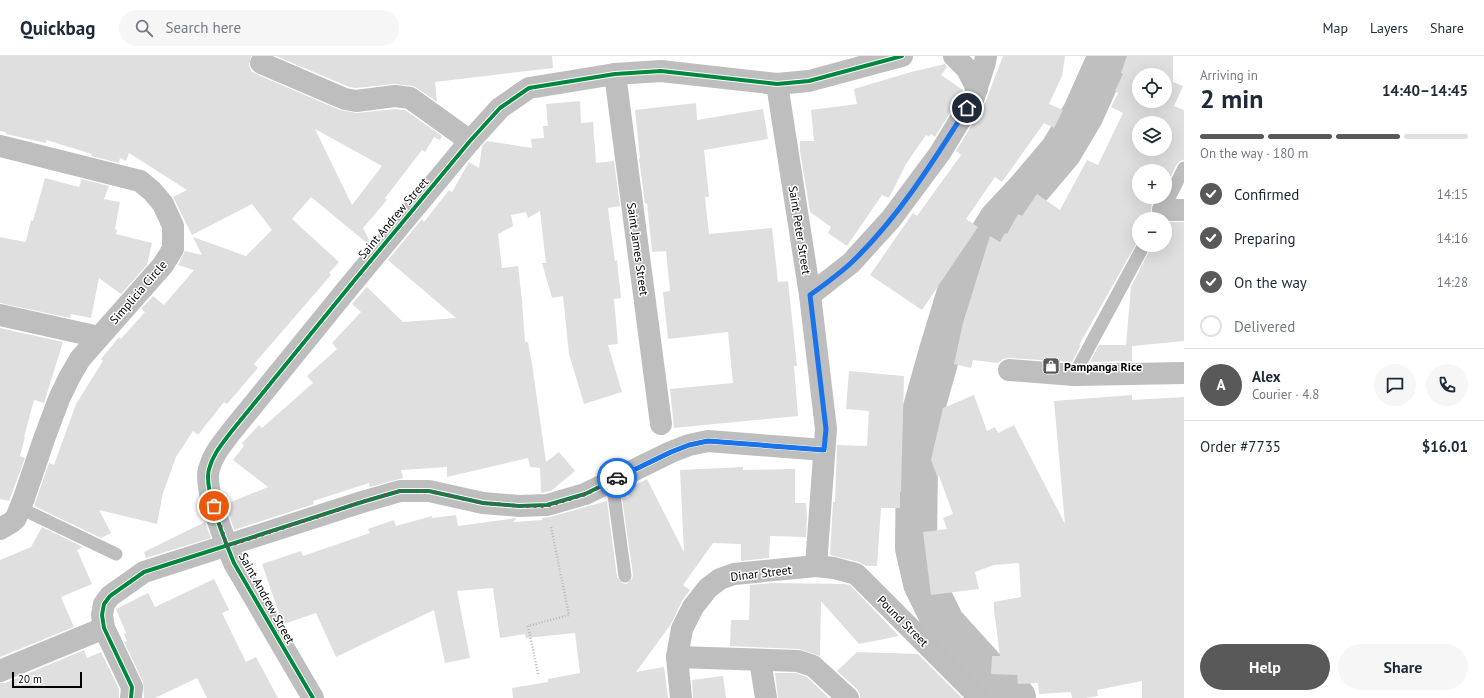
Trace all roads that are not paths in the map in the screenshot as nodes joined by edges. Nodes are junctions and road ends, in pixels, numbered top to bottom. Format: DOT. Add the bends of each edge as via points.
graph roads {
  1 [pos="902,56"];
  2 [pos="954,56"];
  3 [pos="986,56"];
  4 [pos="261,64"];
  5 [pos="615,74"];
  6 [pos="777,84"];
  7 [pos="977,89"];
  8 [pos="470,141"];
  9 [pos="0,146"];
  10 [pos="1184,168"];
  11 [pos="1169,212"];
  12 [pos="1140,252"];
  13 [pos="810,295"];
  14 [pos="0,315"];
  15 [pos="99,337"];
  16 [pos="1009,370"];
  17 [pos="1184,373"];
  18 [pos="1074,375"];
  19 [pos="661,424"];
  20 [pos="824,450"];
  21 [pos="608,483"];
  22 [pos="20,508"];
  23 [pos="0,529"];
  24 [pos="227,546"];
  25 [pos="116,554"];
  26 [pos="816,566"];
  27 [pos="625,576"];
  28 [pos="104,628"];
  29 [pos="677,657"];
  30 [pos="760,660"];
  31 [pos="0,671"];
  32 [pos="131,698"];
  33 [pos="313,698"];
  34 [pos="681,698"];
  35 [pos="766,698"];
  36 [pos="848,698"];
  37 [pos="980,698"];
  1 -- 6 [label="street, Saint Andrew Street" via="809,81"];
  2 -- 7 [label="street" via="967,69"];
  3 -- 7 [label="street"];
  4 -- 8 [label="street" via="345,99 356,101 395,96 410,98"];
  5 -- 6 [label="street, Saint Andrew Street" via="661,71"];
  5 -- 8 [label="street, Saint Andrew Street" via="529,88 500,108"];
  5 -- 19 [label="street, Saint James Street"];
  6 -- 13 [label="street, Saint Peter Street"];
  7 -- 13 [label="street" via="940,152 892,219 851,263"];
  8 -- 24 [label="street, Saint Andrew Street" via="214,454 208,470 209,487"];
  9 -- 15 [label="street, Simplicia Circle" via="140,181 163,204 173,226 173,249 163,265"];
  10 -- 11 [label="lane"];
  12 -- 18 [label="lane"];
  13 -- 20 [label="street, Saint Peter Street" via="826,429"];
  14 -- 15 [label="street"];
  15 -- 22 [label="street, Simplicia Circle" via="69,378"];
  16 -- 18 [label="street"];
  17 -- 18 [label="street"];
  20 -- 21 [label="street" via="708,441 671,452"];
  20 -- 26 [label="street, Saint Peter Street"];
  21 -- 24 [label="street" via="586,494 547,506 483,503 429,491 400,491"];
  21 -- 27 [label="lane" via="614,495"];
  22 -- 23 [label="street, Simplicia Circle" via="16,518"];
  22 -- 25 [label="lane"];
  24 -- 28 [label="street" via="144,572 120,587 104,604"];
  24 -- 33 [label="street, Saint Andrew Street" via="243,580"];
  26 -- 29 [label="street, Dinar Street" via="734,574 720,579 708,588 692,607 682,629"];
  26 -- 37 [label="street, Pound Street" via="856,574"];
  28 -- 31 [label="street"];
  28 -- 32 [label="street" via="132,688"];
  29 -- 30 [label="street"];
  29 -- 34 [label="street, Dinar Street"];
  30 -- 35 [label="street"];
  30 -- 36 [label="street" via="798,661 813,666"];
}
